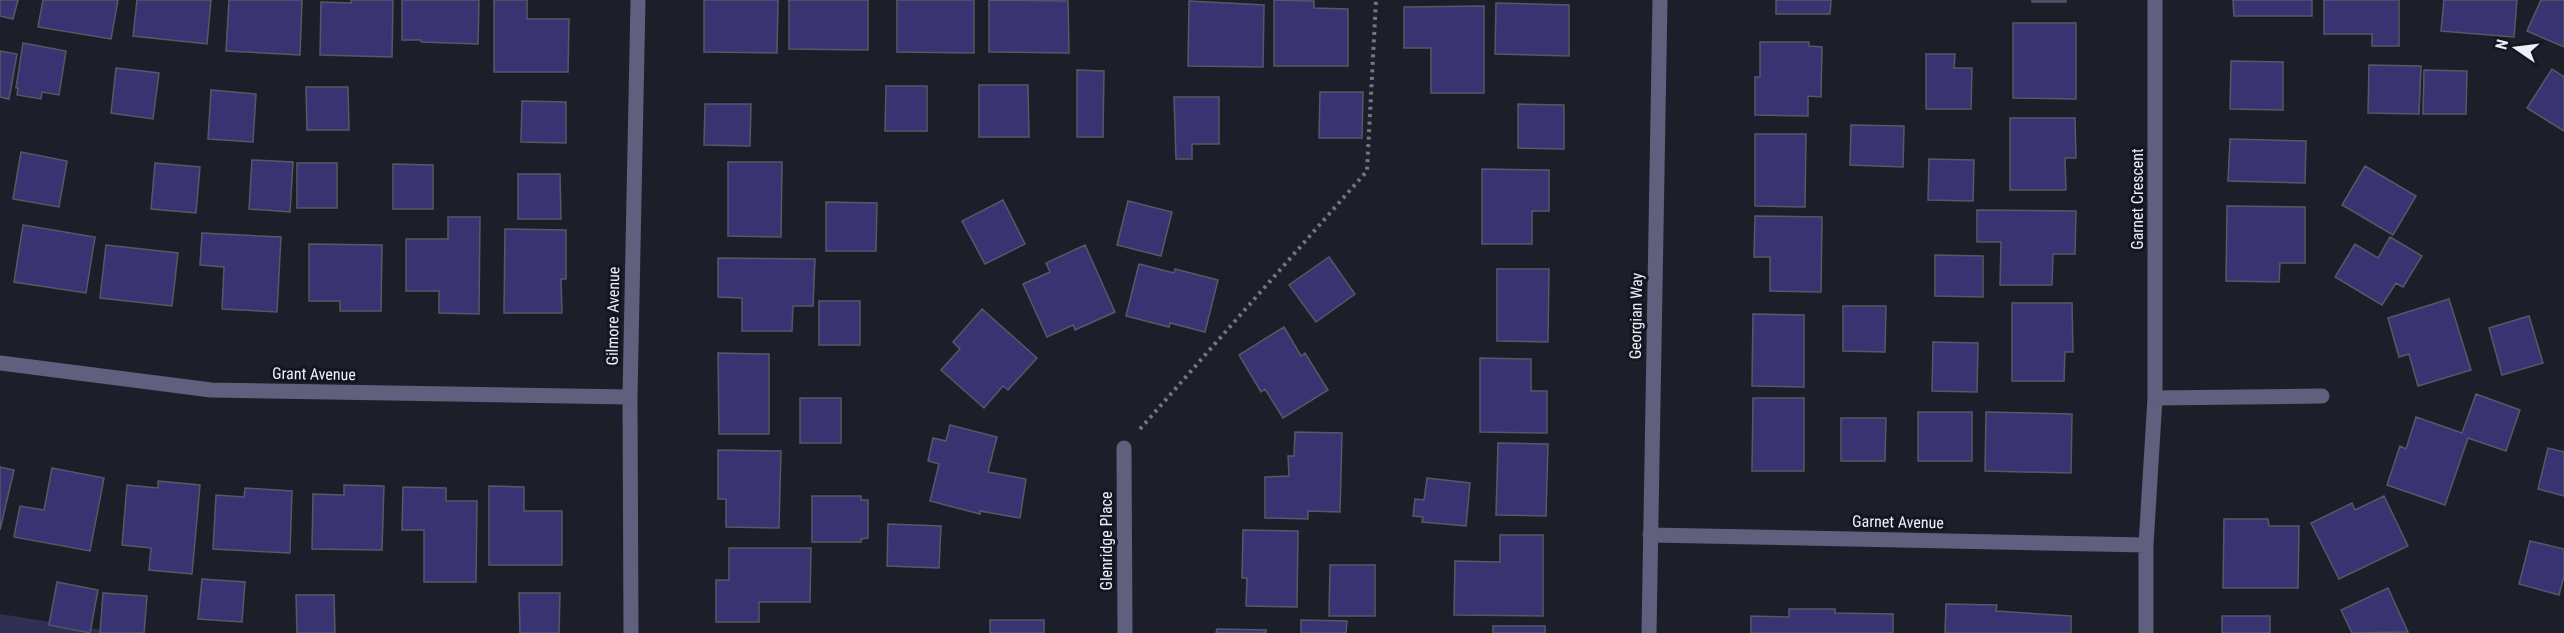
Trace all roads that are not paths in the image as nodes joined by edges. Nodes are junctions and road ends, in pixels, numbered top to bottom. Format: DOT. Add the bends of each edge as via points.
graph roads {
  1 [pos="638,0"];
  2 [pos="1660,0"];
  3 [pos="2155,0"];
  4 [pos="0,363"];
  5 [pos="2322,396"];
  6 [pos="630,397"];
  7 [pos="2155,398"];
  8 [pos="1124,448"];
  9 [pos="1650,535"];
  10 [pos="2146,545"];
  11 [pos="631,633"];
  12 [pos="1125,633"];
  13 [pos="1649,633"];
  14 [pos="2146,633"];
  1 -- 6 [label="street, Gilmore Avenue"];
  2 -- 9 [label="street, Georgian Way"];
  3 -- 7 [label="street, Garnet Crescent"];
  4 -- 6 [label="street, Grant Avenue" via="211,390"];
  5 -- 7 [label="street"];
  6 -- 11 [label="street, Gilmore Avenue"];
  7 -- 10 [label="street, Garnet Crescent"];
  8 -- 12 [label="street, Glenridge Place"];
  9 -- 10 [label="street, Garnet Avenue"];
  9 -- 13 [label="street, Georgian Way"];
  10 -- 14 [label="street, Garnet Crescent"];
}
